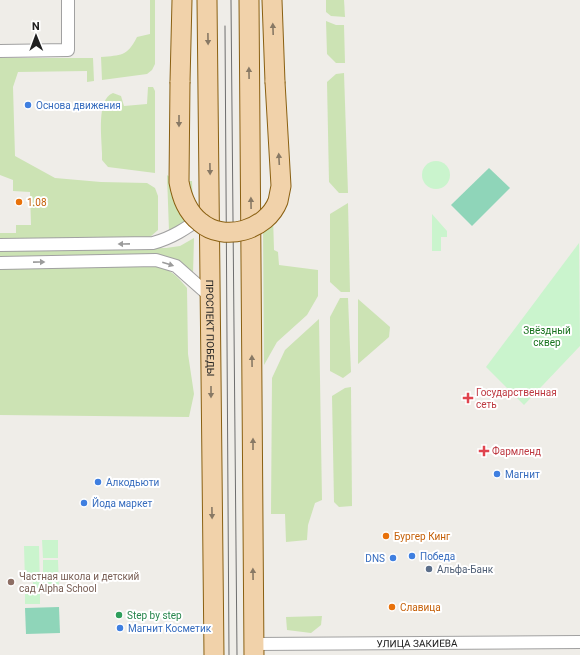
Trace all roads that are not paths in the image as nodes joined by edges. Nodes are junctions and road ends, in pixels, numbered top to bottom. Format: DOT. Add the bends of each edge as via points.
graph roads {
  1 [pos="68,0"];
  2 [pos="182,0"];
  3 [pos="207,0"];
  4 [pos="249,0"];
  5 [pos="272,0"];
  6 [pos="0,51"];
  7 [pos="210,211"];
  8 [pos="0,246"];
  9 [pos="0,262"];
  10 [pos="211,297"];
  11 [pos="580,642"];
  12 [pos="254,650"];
  13 [pos="214,655"];
  1 -- 6 [label="street" via="68,50"];
  2 -- 5 [label="main road, one-way, bridge" via="179,182 182,199 200,223 214,230 226,232 239,232 256,226 267,217 277,201 281,186"];
  3 -- 7 [label="main road, ПРОСПЕКТ ПОБЕДЫ, one-way"];
  12 -- 4 [label="main road, one-way"];
  7 -- 8 [label="street, one-way" via="187,229 153,244"];
  7 -- 10 [label="main road, ПРОСПЕКТ ПОБЕДЫ"];
  9 -- 10 [label="street, one-way" via="156,260 176,266"];
  10 -- 13 [label="main road, ПРОСПЕКТ ПОБЕДЫ, one-way"];
  11 -- 12 [label="street, УЛИЦА ЗАКИЕВА"];
}
